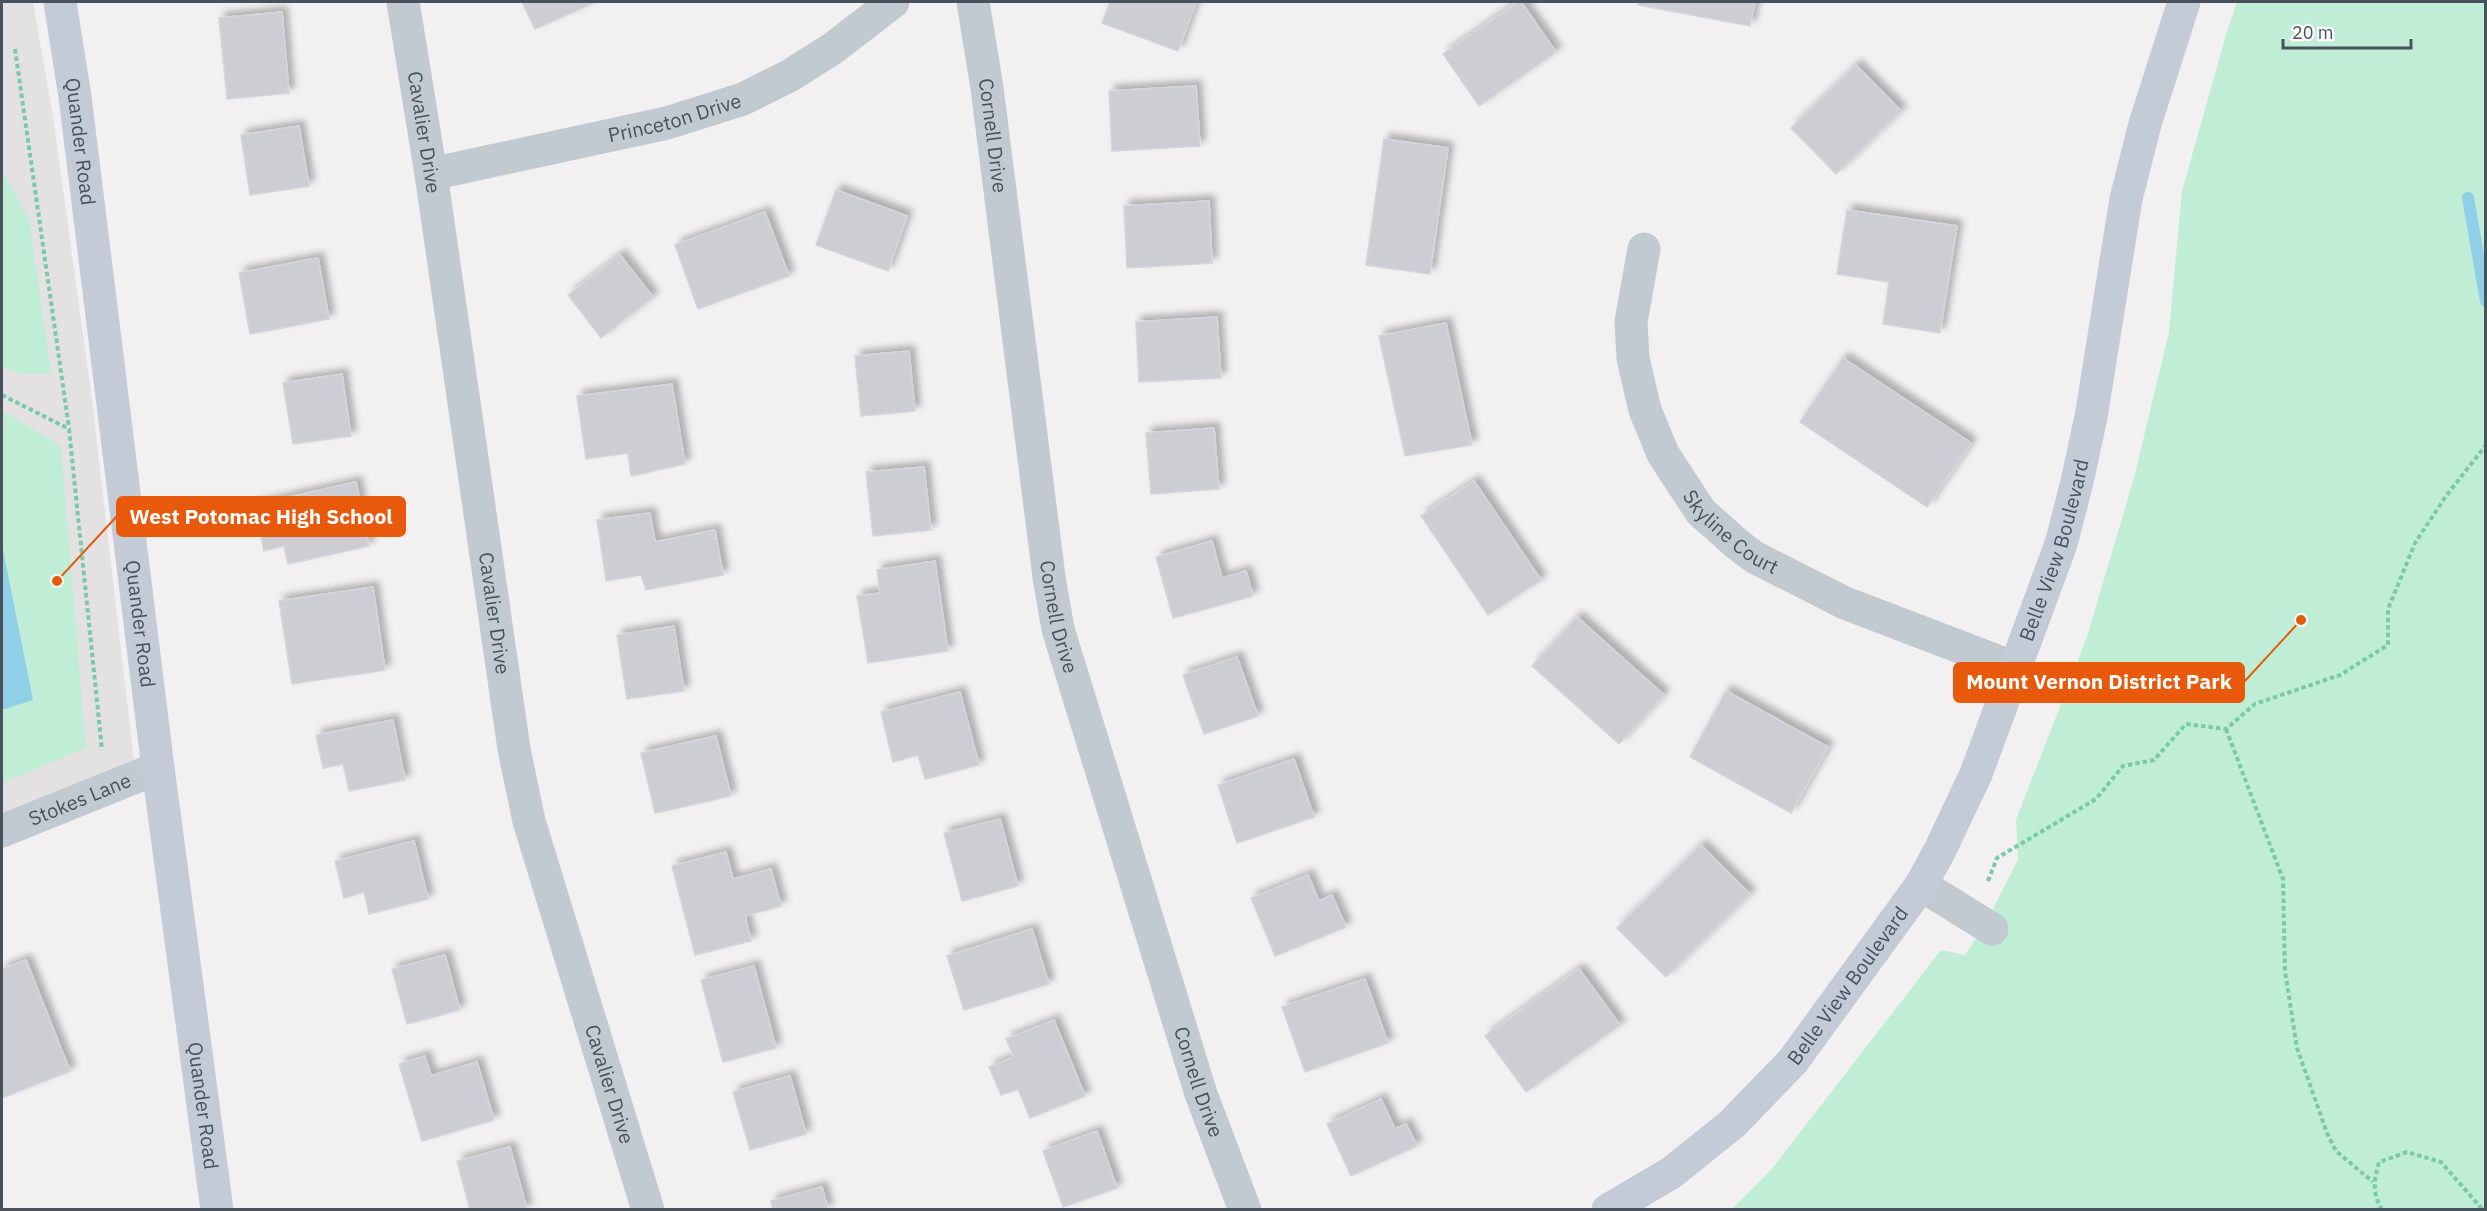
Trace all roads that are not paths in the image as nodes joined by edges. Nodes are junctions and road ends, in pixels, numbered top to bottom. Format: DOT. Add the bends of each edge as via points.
graph roads {
  1 [pos="60,2"];
  2 [pos="403,2"];
  3 [pos="893,2"];
  4 [pos="973,2"];
  5 [pos="2184,2"];
  6 [pos="431,174"];
  7 [pos="1644,249"];
  8 [pos="2015,668"];
  9 [pos="158,768"];
  10 [pos="2,831"];
  11 [pos="1921,885"];
  12 [pos="1983,923"];
  13 [pos="217,1209"];
  14 [pos="648,1209"];
  15 [pos="1245,1209"];
  16 [pos="1608,1209"];
  1 -- 9 [label="main road, Quander Road"];
  2 -- 6 [label="street, Cavalier Drive"];
  3 -- 6 [label="street, Princeton Drive" via="832,49 743,99 666,123"];
  4 -- 15 [label="street, Cornell Drive" via="1058,629 1201,1094"];
  5 -- 8 [label="main road, Belle View Boulevard" via="2126,199 2078,482 2061,544"];
  6 -- 14 [label="street, Cavalier Drive" via="514,749 529,821"];
  7 -- 8 [label="street, Skyline Court" via="1631,322 1645,410 1663,454 1701,512 1754,557 1845,603"];
  8 -- 11 [label="main road, Belle View Boulevard" via="1976,774"];
  9 -- 10 [label="street, Stokes Lane"];
  9 -- 13 [label="main road, Quander Road"];
  11 -- 12 [label="street"];
  11 -- 16 [label="main road, Belle View Boulevard" via="1793,1061 1740,1116 1671,1173"];
}
